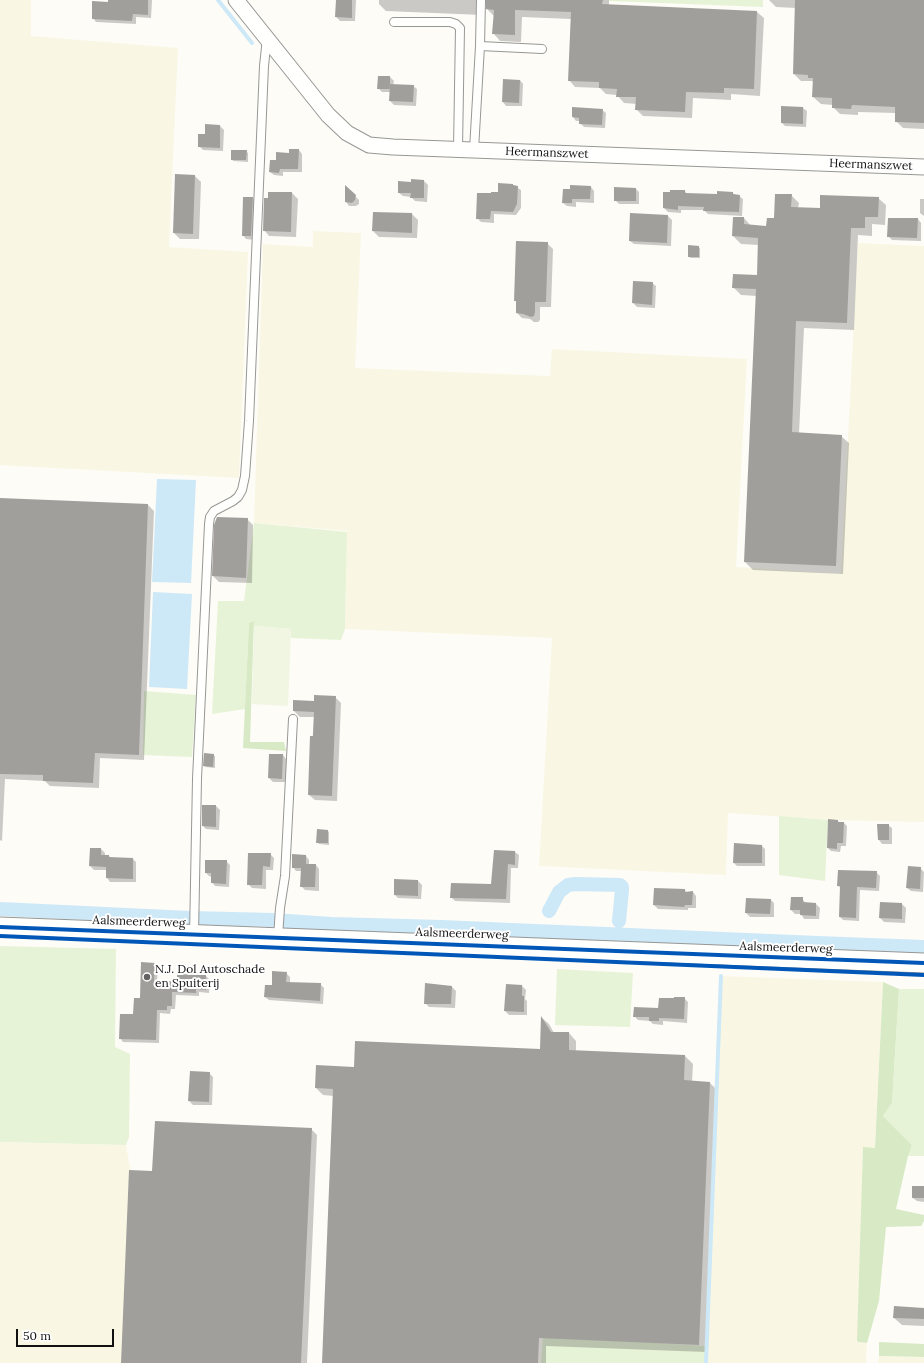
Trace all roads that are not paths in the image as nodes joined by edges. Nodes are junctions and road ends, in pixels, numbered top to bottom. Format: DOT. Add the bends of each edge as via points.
graph roads {
  1 [pos="236,0"];
  2 [pos="481,0"];
  3 [pos="394,22"];
  4 [pos="267,37"];
  5 [pos="480,46"];
  6 [pos="542,49"];
  7 [pos="458,149"];
  8 [pos="474,150"];
  9 [pos="924,167"];
  10 [pos="293,719"];
  11 [pos="0,926"];
  12 [pos="194,930"];
  13 [pos="278,931"];
  14 [pos="924,963"];
  1 -- 4 [label="street, Heermanszwet"];
  2 -- 5 [label="lane"];
  3 -- 7 [label="lane" via="450,22 460,28"];
  4 -- 7 [label="street, Heermanszwet" via="328,114 347,133 369,145"];
  4 -- 12 [label="lane" via="263,74 245,476 238,497 214,511 209,524 197,779"];
  5 -- 6 [label="lane"];
  5 -- 8 [label="lane"];
  7 -- 8 [label="street, Heermanszwet"];
  8 -- 9 [label="street, Heermanszwet"];
  10 -- 13 [label="lane" via="285,876"];
  11 -- 12 [label="street, Aalsmeerderweg"];
  12 -- 13 [label="street, Aalsmeerderweg"];
  13 -- 14 [label="street, Aalsmeerderweg"];
}
